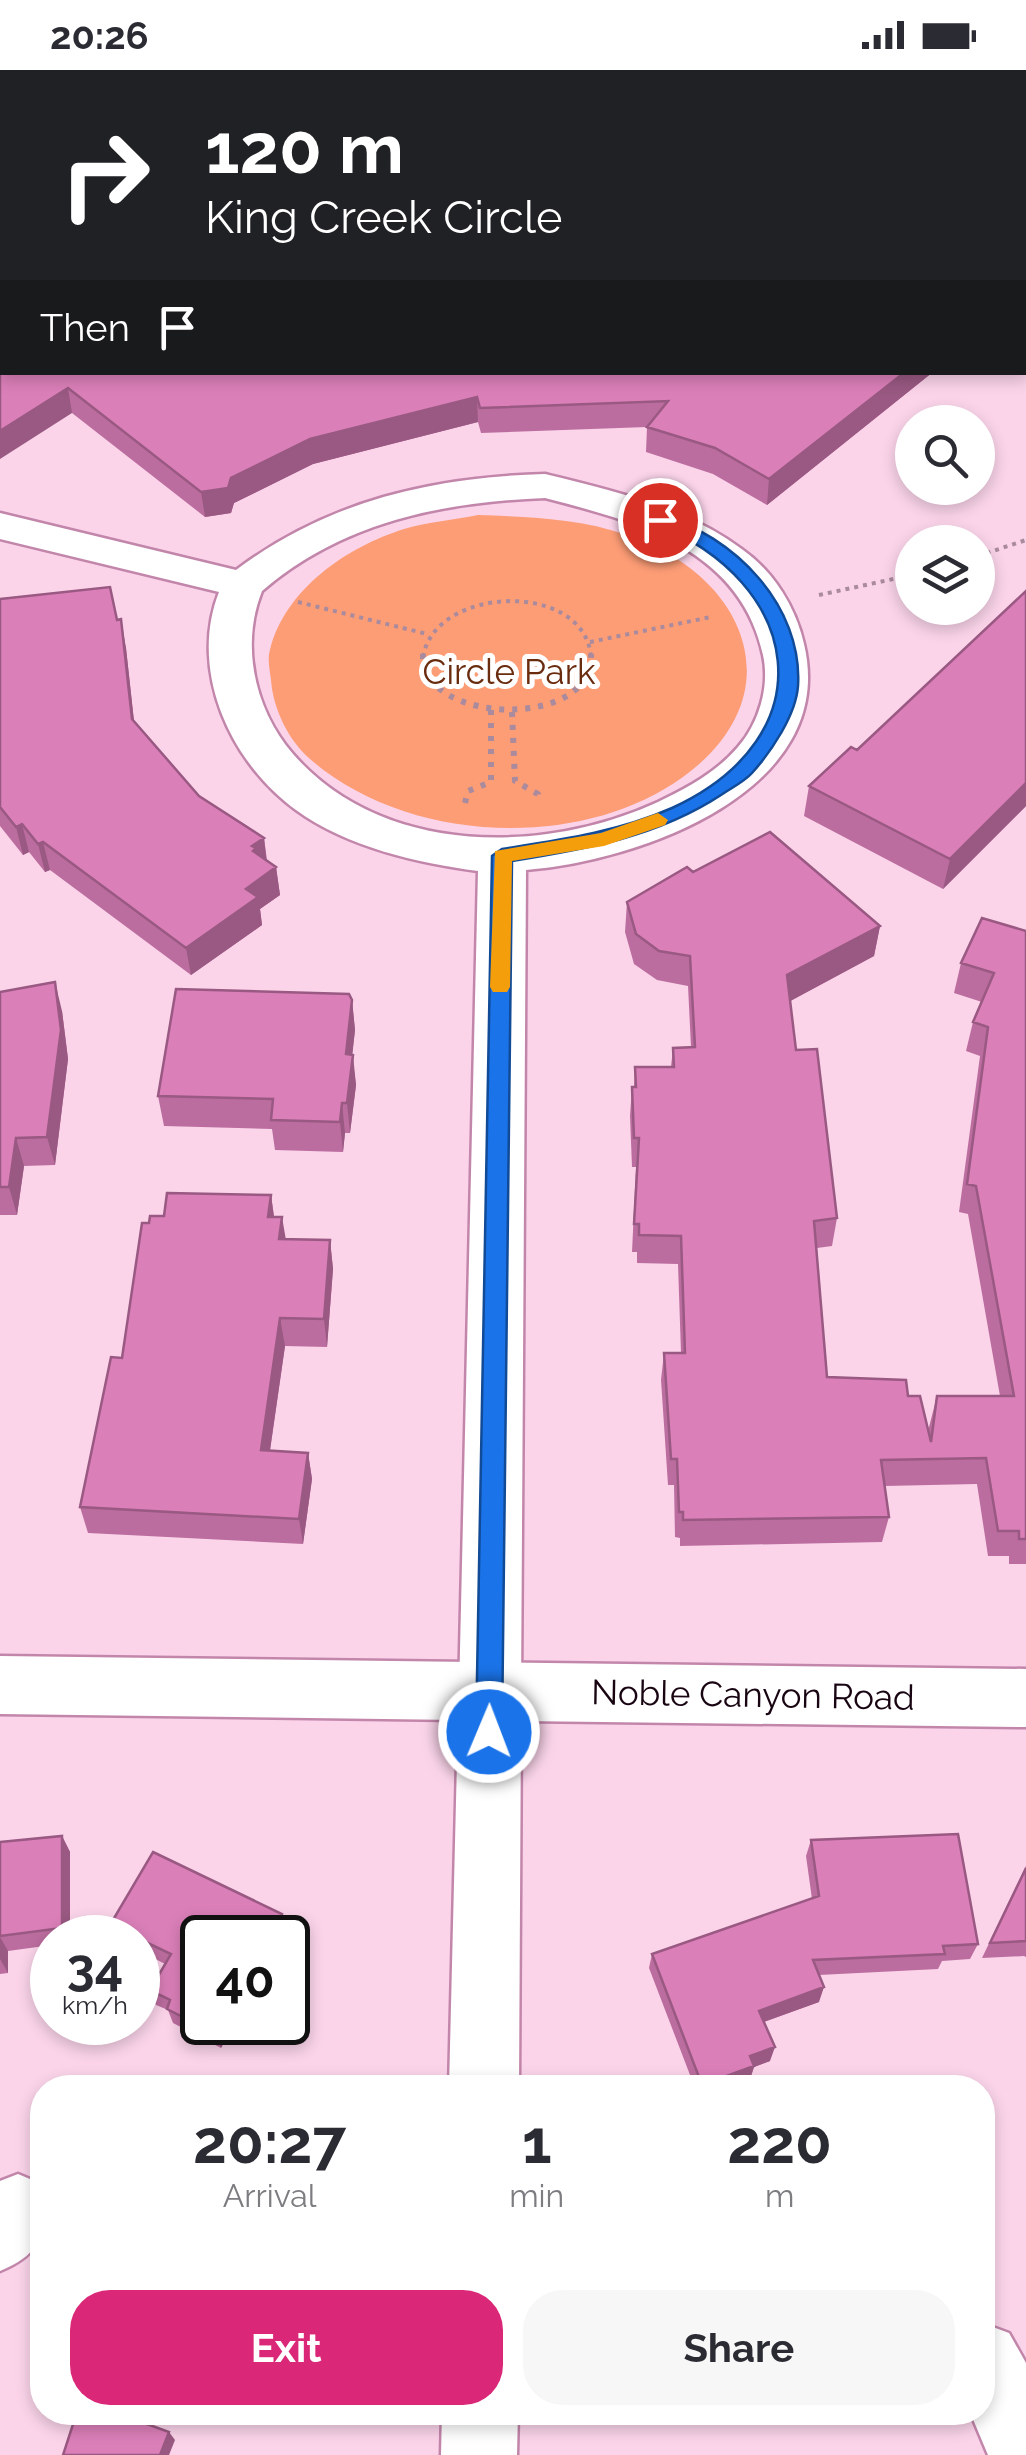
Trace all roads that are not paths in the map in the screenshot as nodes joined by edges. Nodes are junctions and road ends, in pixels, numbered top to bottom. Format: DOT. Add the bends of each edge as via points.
graph roads {
  1 [pos="0,526"];
  2 [pos="244,586"];
  3 [pos="502,856"];
  4 [pos="0,1685"];
  5 [pos="490,1693"];
  6 [pos="1026,1698"];
  7 [pos="484,2075"];
  8 [pos="995,2383"];
  9 [pos="480,2425"];
  10 [pos="1026,2453"];
  11 [pos="479,2455"];
  1 -- 2 [label="street"];
  2 -- 3 [label="street" via="230,638 233,689 256,742 297,787 353,823 420,844"];
  2 -- 3 [label="street" via="336,526 416,498 478,487 545,486 627,506 694,533 734,562 772,606 786,646 789,688 778,720 744,770 681,812 604,839"];
  3 -- 5 [label="street"];
  4 -- 5 [label="street, Noble Canyon Road"];
  5 -- 6 [label="street, Noble Canyon Road"];
  5 -- 7 [label="street"];
  8 -- 10 [label="street"];
  9 -- 11 [label="street"];
}
